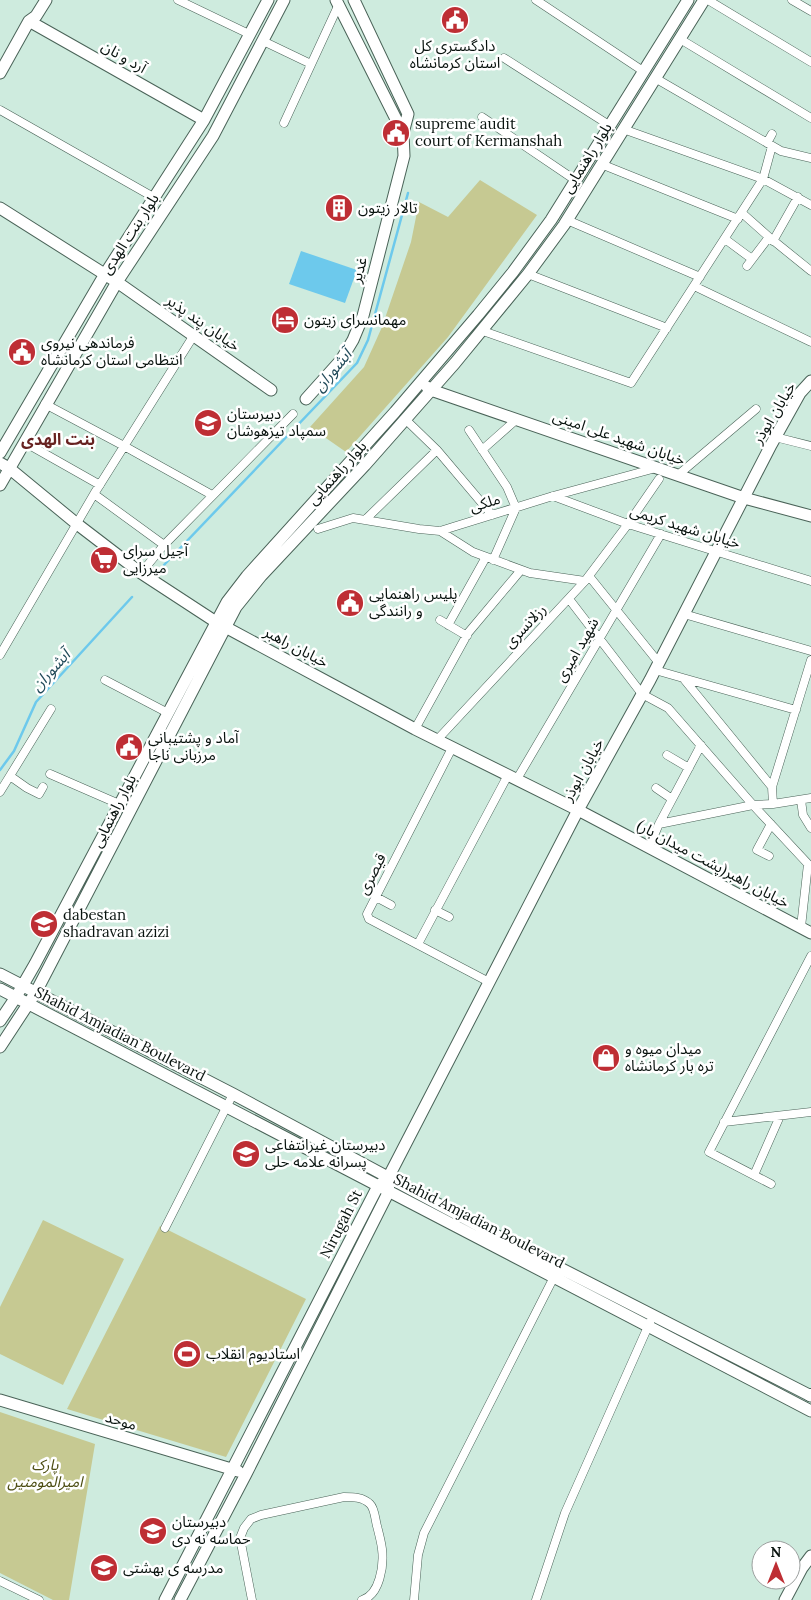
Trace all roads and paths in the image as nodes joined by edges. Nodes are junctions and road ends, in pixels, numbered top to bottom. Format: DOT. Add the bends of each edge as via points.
graph roads {
  1 [pos="37,0"];
  2 [pos="46,0"];
  3 [pos="178,0"];
  4 [pos="268,0"];
  5 [pos="284,0"];
  6 [pos="354,0"];
  7 [pos="536,0"];
  8 [pos="688,0"];
  9 [pos="706,0"];
  10 [pos="792,0"];
  11 [pos="338,2"];
  12 [pos="811,11"];
  13 [pos="29,21"];
  14 [pos="249,34"];
  15 [pos="680,39"];
  16 [pos="263,41"];
  17 [pos="504,58"];
  18 [pos="811,62"];
  19 [pos="311,64"];
  20 [pos="643,71"];
  21 [pos="0,73"];
  22 [pos="655,78"];
  23 [pos="0,110"];
  24 [pos="482,118"];
  25 [pos="811,118"];
  26 [pos="204,120"];
  27 [pos="284,122"];
  28 [pos="609,125"];
  29 [pos="623,129"];
  30 [pos="403,133"];
  31 [pos="772,134"];
  32 [pos="770,145"];
  33 [pos="811,158"];
  34 [pos="601,164"];
  35 [pos="763,179"];
  36 [pos="574,180"];
  37 [pos="798,197"];
  38 [pos="154,198"];
  39 [pos="811,204"];
  40 [pos="0,208"];
  41 [pos="740,216"];
  42 [pos="567,220"];
  43 [pos="725,239"];
  44 [pos="771,239"];
  45 [pos="752,259"];
  46 [pos="746,266"];
  47 [pos="811,270"];
  48 [pos="105,274"];
  49 [pos="528,274"];
  50 [pos="700,277"];
  51 [pos="117,282"];
  52 [pos="694,286"];
  53 [pos="666,328"];
  54 [pos="482,331"];
  55 [pos="194,335"];
  56 [pos="811,342"];
  57 [pos="811,381"];
  58 [pos="420,382"];
  59 [pos="271,390"];
  60 [pos="431,390"];
  61 [pos="306,399"];
  62 [pos="45,404"];
  63 [pos="756,409"];
  64 [pos="294,414"];
  65 [pos="405,419"];
  66 [pos="517,419"];
  67 [pos="469,430"];
  68 [pos="776,437"];
  69 [pos="24,442"];
  70 [pos="124,446"];
  71 [pos="811,446"];
  72 [pos="437,450"];
  73 [pos="482,450"];
  74 [pos="0,453"];
  75 [pos="5,465"];
  76 [pos="659,474"];
  77 [pos="678,475"];
  78 [pos="0,485"];
  79 [pos="100,485"];
  80 [pos="94,494"];
  81 [pos="212,495"];
  82 [pos="553,496"];
  83 [pos="744,498"];
  84 [pos="516,508"];
  85 [pos="492,515"];
  86 [pos="811,516"];
  87 [pos="365,520"];
  88 [pos="77,524"];
  89 [pos="628,524"];
  90 [pos="318,529"];
  91 [pos="440,531"];
  92 [pos="661,534"];
  93 [pos="164,545"];
  94 [pos="716,551"];
  95 [pos="490,558"];
  96 [pos="521,570"];
  97 [pos="141,573"];
  98 [pos="587,578"];
  99 [pos="811,581"];
  100 [pos="569,598"];
  101 [pos="616,610"];
  102 [pos="684,614"];
  103 [pos="440,620"];
  104 [pos="221,624"];
  105 [pos="448,625"];
  106 [pos="467,636"];
  107 [pos="600,639"];
  108 [pos="811,651"];
  109 [pos="0,655"];
  110 [pos="811,660"];
  111 [pos="657,666"];
  112 [pos="683,678"];
  113 [pos="105,680"];
  114 [pos="642,694"];
  115 [pos="52,709"];
  116 [pos="796,710"];
  117 [pos="168,713"];
  118 [pos="415,729"];
  119 [pos="437,740"];
  120 [pos="701,745"];
  121 [pos="452,748"];
  122 [pos="668,755"];
  123 [pos="689,768"];
  124 [pos="50,774"];
  125 [pos="10,776"];
  126 [pos="513,777"];
  127 [pos="43,787"];
  128 [pos="772,787"];
  129 [pos="656,788"];
  130 [pos="0,792"];
  131 [pos="811,798"];
  132 [pos="672,799"];
  133 [pos="801,800"];
  134 [pos="119,804"];
  135 [pos="773,804"];
  136 [pos="754,806"];
  137 [pos="578,810"];
  138 [pos="600,822"];
  139 [pos="659,824"];
  140 [pos="771,824"];
  141 [pos="811,828"];
  142 [pos="649,847"];
  143 [pos="769,856"];
  144 [pos="376,897"];
  145 [pos="391,905"];
  146 [pos="435,910"];
  147 [pos="449,917"];
  148 [pos="806,930"];
  149 [pos="418,944"];
  150 [pos="811,956"];
  151 [pos="0,974"];
  152 [pos="489,982"];
  153 [pos="23,985"];
  154 [pos="0,988"];
  155 [pos="36,992"];
  156 [pos="16,997"];
  157 [pos="29,1004"];
  158 [pos="0,1021"];
  159 [pos="0,1047"];
  160 [pos="234,1094"];
  161 [pos="227,1107"];
  162 [pos="811,1112"];
  163 [pos="780,1116"];
  164 [pos="724,1122"];
  165 [pos="754,1175"];
  166 [pos="388,1178"];
  167 [pos="771,1184"];
  168 [pos="378,1186"];
  169 [pos="389,1191"];
  170 [pos="165,1228"];
  171 [pos="556,1272"];
  172 [pos="654,1315"];
  173 [pos="648,1326"];
  174 [pos="811,1395"];
  175 [pos="0,1400"];
  176 [pos="811,1411"];
  177 [pos="233,1470"];
  178 [pos="246,1474"];
  179 [pos="811,1556"];
  180 [pos="0,1581"];
  181 [pos="39,1600"];
  182 [pos="165,1600"];
  183 [pos="180,1600"];
  184 [pos="252,1600"];
  185 [pos="362,1600"];
  186 [pos="414,1600"];
  187 [pos="536,1600"];
  188 [pos="785,1600"];
  1 -- 13 [label="main road"];
  2 -- 13 [label="main road"];
  3 -- 14 [label="street"];
  4 -- 14 [label="main road, بلوار بنت الهدی"];
  5 -- 16 [label="main road, بلوار بنت الهدی"];
  6 -- 30 [label="main road, غدیر" via="408,114"];
  7 -- 20 [label="street"];
  8 -- 20 [label="main road, بلوار راهنمایی"];
  9 -- 15 [label="main road, بلوار راهنمایی"];
  9 -- 18 [label="street"];
  10 -- 12 [label="street"];
  11 -- 19 [label="street"];
  11 -- 30 [label="main road"];
  13 -- 21 [label="main road"];
  13 -- 26 [label="main road, آرد و نان"];
  14 -- 26 [label="main road, بلوار بنت الهدی"];
  15 -- 22 [label="main road, بلوار راهنمایی"];
  15 -- 25 [label="street"];
  16 -- 19 [label="street"];
  16 -- 51 [label="main road, بلوار بنت الهدی" via="212,136"];
  17 -- 28 [label="street"];
  19 -- 27 [label="street"];
  20 -- 28 [label="main road, بلوار راهنمایی"];
  22 -- 29 [label="main road, بلوار راهنمایی"];
  22 -- 32 [label="street"];
  23 -- 38 [label="street"];
  24 -- 36 [label="street"];
  26 -- 38 [label="main road, بلوار بنت الهدی"];
  28 -- 36 [label="main road, بلوار راهنمایی"];
  29 -- 34 [label="main road, بلوار راهنمایی"];
  29 -- 35 [label="street"];
  30 -- 61 [label="main road, غدیر" via="404,156 363,316 341,360"];
  31 -- 32 [label="street"];
  32 -- 33 [label="street"];
  32 -- 35 [label="street"];
  34 -- 41 [label="street"];
  34 -- 42 [label="main road, بلوار راهنمایی"];
  35 -- 37 [label="street"];
  35 -- 41 [label="street"];
  36 -- 58 [label="main road, بلوار راهنمایی" via="551,220 513,272"];
  37 -- 39 [label="street"];
  37 -- 44 [label="street"];
  38 -- 48 [label="main road, بلوار بنت الهدی"];
  40 -- 48 [label="main road, خیابان پند پذیر"];
  41 -- 43 [label="street"];
  41 -- 44 [label="street"];
  42 -- 49 [label="main road, بلوار راهنمایی"];
  42 -- 50 [label="street"];
  43 -- 45 [label="street"];
  43 -- 50 [label="street"];
  44 -- 45 [label="street"];
  44 -- 47 [label="street"];
  45 -- 46 [label="street"];
  48 -- 51 [label="main road, خیابان پند پذیر"];
  48 -- 74 [label="main road, بلوار بنت الهدی"];
  49 -- 53 [label="street"];
  49 -- 54 [label="main road, بلوار راهنمایی"];
  50 -- 52 [label="street"];
  51 -- 55 [label="main road, خیابان پند پذیر"];
  51 -- 62 [label="main road, بلوار بنت الهدی"];
  52 -- 53 [label="street"];
  52 -- 56 [label="street"];
  53 -- 54 [label="street" via="631,383"];
  54 -- 60 [label="main road, بلوار راهنمایی"];
  55 -- 59 [label="main road, خیابان پند پذیر"];
  55 -- 70 [label="street"];
  57 -- 68 [label="main road, خیابان ابوذر" via="800,393"];
  58 -- 60 [label="main road, خیابان شهید علی امینی"];
  58 -- 104 [label="main road, بلوار راهنمایی" via="247,576 227,602"];
  60 -- 65 [label="main road, بلوار راهنمایی"];
  60 -- 66 [label="main road, خیابان شهید علی امینی"];
  62 -- 69 [label="main road, بلوار بنت الهدی"];
  62 -- 70 [label="street"];
  63 -- 77 [label="street"];
  64 -- 81 [label="street"];
  65 -- 72 [label="street"];
  65 -- 104 [label="main road, بلوار راهنمایی"];
  66 -- 73 [label="street"];
  66 -- 76 [label="main road, خیابان شهید علی امینی"];
  67 -- 73 [label="street"];
  68 -- 71 [label="street"];
  68 -- 83 [label="main road, خیابان ابوذر"];
  69 -- 75 [label="main road, بلوار بنت الهدی"];
  69 -- 79 [label="street"];
  70 -- 79 [label="street"];
  70 -- 81 [label="street"];
  72 -- 85 [label="street"];
  72 -- 87 [label="street"];
  73 -- 84 [label="street"];
  75 -- 78 [label="main road, بلوار بنت الهدی"];
  75 -- 88 [label="main road, خیابان راهبر"];
  76 -- 77 [label="main road, خیابان شهید علی امینی"];
  76 -- 82 [label="street, ملکی"];
  76 -- 89 [label="street, رزلانسری"];
  77 -- 83 [label="main road, خیابان شهید علی امینی"];
  79 -- 80 [label="street"];
  80 -- 88 [label="street"];
  80 -- 93 [label="street"];
  81 -- 93 [label="street"];
  82 -- 84 [label="street, ملکی"];
  82 -- 89 [label="street, خیابان شهید کریمی"];
  83 -- 86 [label="main road, خیابان شهید علی امینی"];
  83 -- 94 [label="main road, خیابان ابوذر"];
  84 -- 85 [label="street, ملکی"];
  84 -- 95 [label="street"];
  85 -- 91 [label="street, ملکی"];
  87 -- 90 [label="street, ملکی" via="353,518"];
  87 -- 91 [label="street, ملکی"];
  88 -- 97 [label="main road, خیابان راهبر"];
  88 -- 109 [label="street"];
  89 -- 92 [label="street, خیابان شهید کریمی"];
  89 -- 98 [label="street, رزلانسری"];
  91 -- 95 [label="street" via="473,552"];
  92 -- 94 [label="street, خیابان شهید کریمی"];
  92 -- 101 [label="street, شهید امیری"];
  93 -- 97 [label="street"];
  94 -- 99 [label="street, خیابان شهید کریمی"];
  94 -- 102 [label="main road, خیابان ابوذر"];
  95 -- 96 [label="street"];
  95 -- 105 [label="street"];
  96 -- 98 [label="street"];
  96 -- 106 [label="street"];
  97 -- 104 [label="main road, خیابان راهبر"];
  98 -- 100 [label="street, رزلانسری"];
  98 -- 101 [label="street"];
  100 -- 107 [label="street"];
  100 -- 119 [label="street, رزلانسری"];
  101 -- 107 [label="street, شهید امیری"];
  101 -- 111 [label="street"];
  102 -- 108 [label="street"];
  102 -- 111 [label="main road, خیابان ابوذر"];
  103 -- 105 [label="street"];
  104 -- 117 [label="main road, بلوار راهنمایی"];
  104 -- 118 [label="main road, خیابان راهبر"];
  104 -- 155 [label="main road, بلوار راهنمایی"];
  105 -- 106 [label="street"];
  106 -- 118 [label="street"];
  107 -- 114 [label="street"];
  107 -- 126 [label="street, شهید امیری"];
  110 -- 116 [label="street"];
  111 -- 112 [label="street"];
  111 -- 114 [label="main road, خیابان ابوذر"];
  112 -- 116 [label="street"];
  112 -- 128 [label="street"];
  113 -- 117 [label="street"];
  114 -- 120 [label="street" via="668,708"];
  114 -- 137 [label="main road, خیابان ابوذر"];
  115 -- 125 [label="street"];
  116 -- 128 [label="street"];
  117 -- 134 [label="main road, بلوار راهنمایی"];
  118 -- 119 [label="main road, خیابان راهبر"];
  119 -- 121 [label="main road, خیابان راهبر"];
  120 -- 123 [label="street"];
  120 -- 136 [label="street"];
  121 -- 126 [label="main road, خیابان راهبر"];
  121 -- 144 [label="street, قیصری"];
  122 -- 123 [label="street"];
  123 -- 132 [label="street"];
  124 -- 134 [label="street"];
  125 -- 127 [label="street" via="39,794"];
  125 -- 130 [label="street"];
  126 -- 137 [label="main road, خیابان راهبر"];
  126 -- 146 [label="street, شهید امیری"];
  128 -- 135 [label="street"];
  129 -- 132 [label="street"];
  131 -- 133 [label="street"];
  132 -- 139 [label="street"];
  133 -- 135 [label="street"];
  133 -- 141 [label="street" via="803,815"];
  134 -- 153 [label="main road, بلوار راهنمایی"];
  135 -- 136 [label="street"];
  136 -- 139 [label="street"];
  136 -- 140 [label="street"];
  137 -- 138 [label="main road, خیابان راهبر"];
  137 -- 152 [label="main road, خیابان ابوذر"];
  138 -- 142 [label="main road, خیابان راهبر(پشت میدان بار)"];
  139 -- 142 [label="street"];
  140 -- 143 [label="street" via="757,850"];
  140 -- 148 [label="street" via="808,864"];
  142 -- 148 [label="main road, خیابان راهبر(پشت میدان بار)"];
  144 -- 145 [label="street"];
  144 -- 149 [label="street, قیصری" via="367,917"];
  146 -- 147 [label="street"];
  146 -- 149 [label="street, شهید امیری"];
  149 -- 152 [label="street, قیصری"];
  150 -- 164 [label="street"];
  151 -- 153 [label="main road, Shahid Amjadian Boulevard"];
  152 -- 166 [label="main road, خیابان ابوذر"];
  153 -- 155 [label="main road, Shahid Amjadian Boulevard"];
  153 -- 156 [label="main road, بلوار راهنمایی"];
  154 -- 156 [label="main road, Shahid Amjadian Boulevard"];
  155 -- 157 [label="main road, بلوار راهنمایی"];
  155 -- 160 [label="main road, Shahid Amjadian Boulevard"];
  156 -- 157 [label="main road, Shahid Amjadian Boulevard"];
  156 -- 158 [label="main road, بلوار راهنمایی"];
  157 -- 159 [label="main road, بلوار راهنمایی"];
  157 -- 161 [label="main road, Shahid Amjadian Boulevard"];
  160 -- 161 [label="street"];
  160 -- 166 [label="main road, Shahid Amjadian Boulevard"];
  161 -- 168 [label="main road, Shahid Amjadian Boulevard"];
  161 -- 170 [label="street"];
  162 -- 163 [label="street"];
  163 -- 164 [label="street"];
  163 -- 165 [label="street"];
  164 -- 165 [label="street" via="709,1152"];
  165 -- 167 [label="street"];
  166 -- 168 [label="main road, Nirugah St"];
  166 -- 169 [label="main road"];
  166 -- 171 [label="main road, Shahid Amjadian Boulevard"];
  168 -- 169 [label="main road, Shahid Amjadian Boulevard"];
  168 -- 177 [label="main road, Nirugah St"];
  169 -- 171 [label="main road, Shahid Amjadian Boulevard"];
  169 -- 178 [label="main road, Nirugah St"];
  171 -- 172 [label="main road, Shahid Amjadian Boulevard"];
  171 -- 173 [label="main road, Shahid Amjadian Boulevard"];
  171 -- 186 [label="street" via="424,1533 418,1555"];
  172 -- 173 [label="street"];
  172 -- 174 [label="main road, Shahid Amjadian Boulevard"];
  173 -- 176 [label="main road, Shahid Amjadian Boulevard"];
  173 -- 187 [label="street" via="565,1513"];
  175 -- 177 [label="main road, موحد"];
  177 -- 178 [label="main road, موحد"];
  177 -- 182 [label="main road, Nirugah St"];
  178 -- 183 [label="main road, Nirugah St"];
  179 -- 188 [label="main road"];
  180 -- 181 [label="street"];
  184 -- 185 [label="street" via="240,1538 251,1519 344,1497 358,1497 369,1502 382,1549 382,1570 376,1589"];
}
